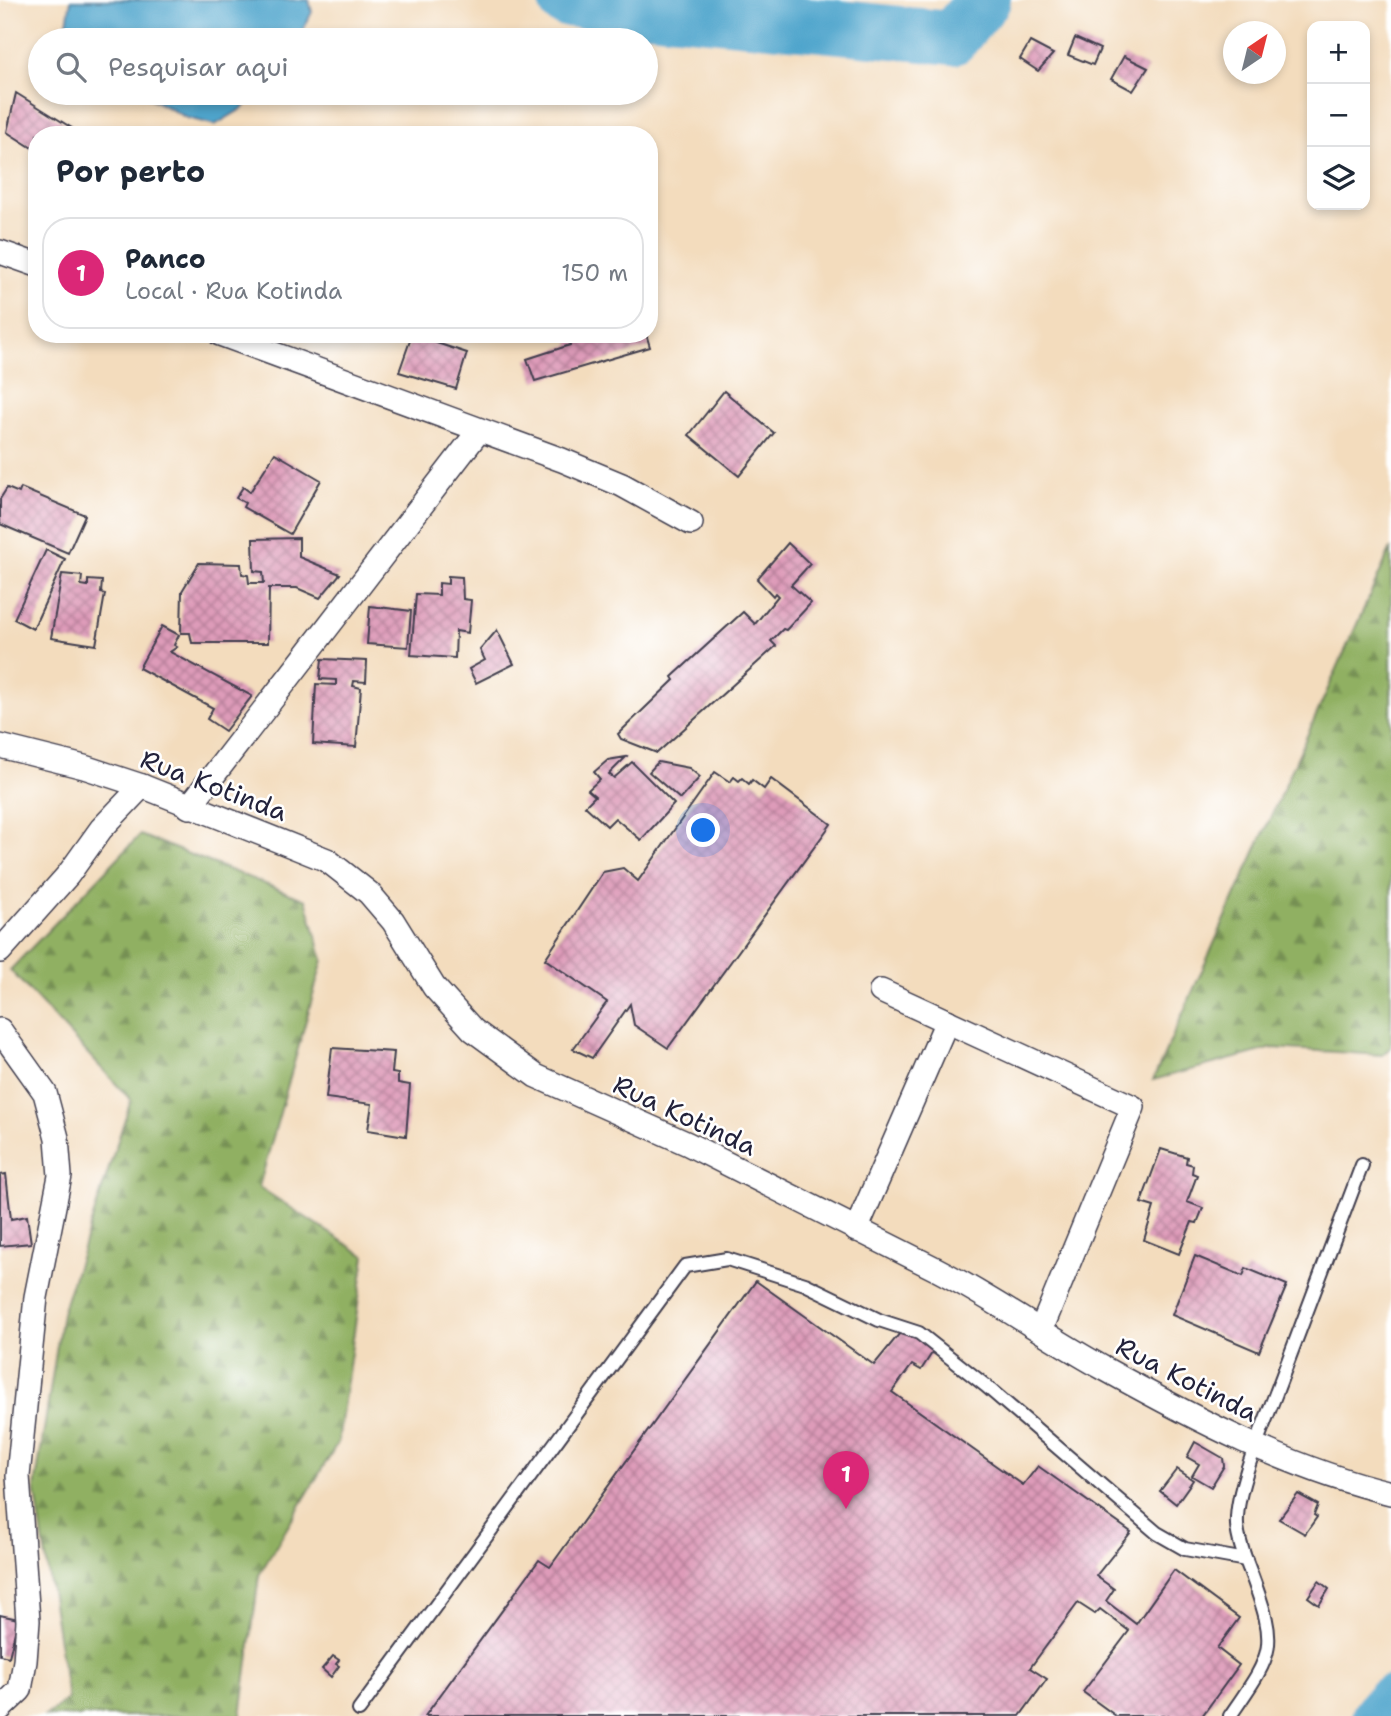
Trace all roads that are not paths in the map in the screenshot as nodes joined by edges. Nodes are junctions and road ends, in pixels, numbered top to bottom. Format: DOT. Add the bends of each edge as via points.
graph roads {
  1 [pos="0,252"];
  2 [pos="28,262"];
  3 [pos="244,343"];
  4 [pos="478,432"];
  5 [pos="691,523"];
  6 [pos="0,746"];
  7 [pos="142,786"];
  8 [pos="189,807"];
  9 [pos="0,951"];
  10 [pos="881,991"];
  11 [pos="947,1021"];
  12 [pos="0,1030"];
  13 [pos="1362,1165"];
  14 [pos="856,1230"];
  15 [pos="1041,1330"];
  16 [pos="1256,1446"];
  17 [pos="1391,1493"];
  18 [pos="1246,1560"];
  19 [pos="0,1709"];
  20 [pos="359,1710"];
  21 [pos="1230,1716"];
  1 -- 2 [label="street"];
  3 -- 4 [label="street"];
  4 -- 5 [label="street" via="622,485"];
  4 -- 8 [label="street"];
  6 -- 7 [label="street, Rua Kotinda"];
  7 -- 8 [label="street, Rua Kotinda"];
  7 -- 9 [label="street"];
  8 -- 14 [label="street, Rua Kotinda" via="327,860 346,874 393,921 420,968 455,1011 489,1044 536,1076 688,1144"];
  10 -- 11 [label="street"];
  11 -- 14 [label="street"];
  11 -- 15 [label="street" via="1133,1107"];
  12 -- 19 [label="street" via="45,1093 57,1138 60,1176 36,1297 18,1476 28,1621 25,1661 20,1690"];
  13 -- 16 [label="lane"];
  14 -- 15 [label="street, Rua Kotinda" via="976,1290"];
  15 -- 16 [label="street, Rua Kotinda" via="1104,1368"];
  16 -- 17 [label="street, Rua Kotinda" via="1317,1471"];
  16 -- 18 [label="lane" via="1237,1525"];
  18 -- 20 [label="lane" via="1185,1549 1157,1533 919,1333 879,1320 805,1284 727,1259 685,1266"];
  18 -- 21 [label="lane" via="1268,1621 1270,1642 1261,1671"];
}
